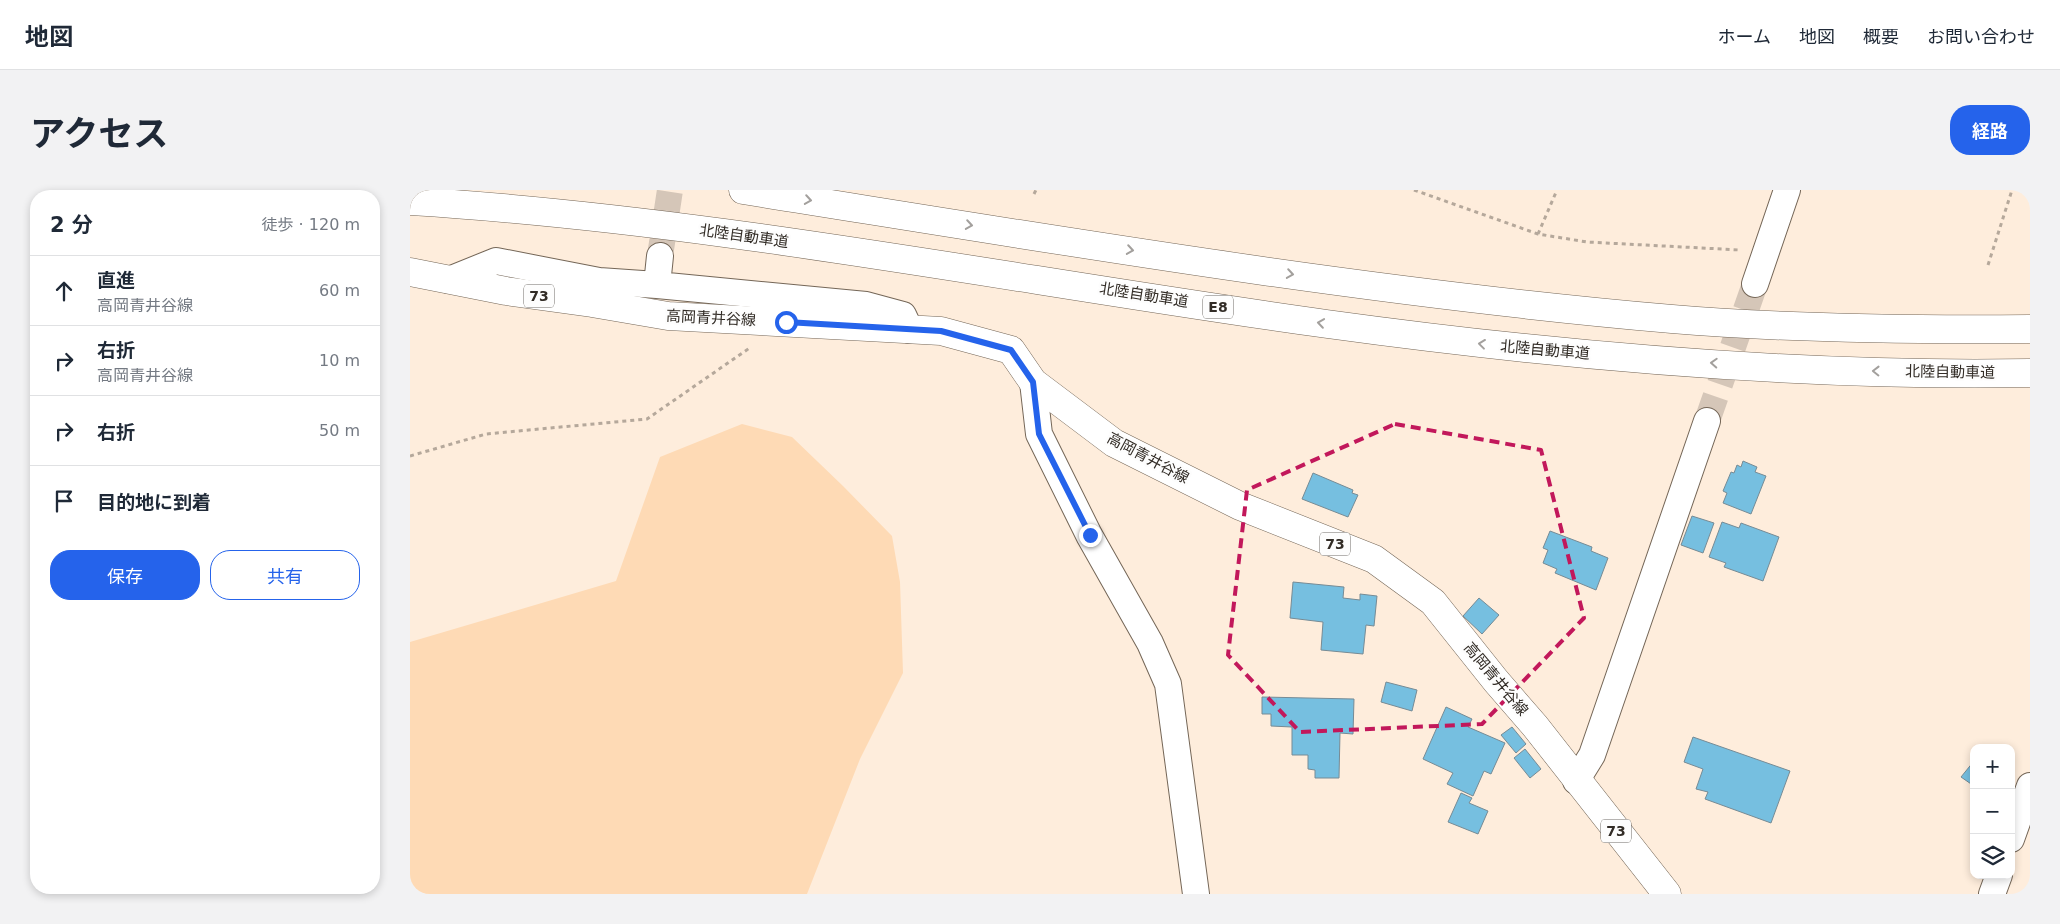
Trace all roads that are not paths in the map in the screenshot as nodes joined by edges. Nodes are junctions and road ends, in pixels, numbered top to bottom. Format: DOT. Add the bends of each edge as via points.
graph roads {
  1 [pos="743,190"];
  2 [pos="1787,190"];
  3 [pos="410,201"];
  4 [pos="660,256"];
  5 [pos="410,272"];
  6 [pos="449,280"];
  7 [pos="1755,284"];
  8 [pos="657,285"];
  9 [pos="2030,329"];
  10 [pos="910,330"];
  11 [pos="2030,372"];
  12 [pos="1033,382"];
  13 [pos="1707,421"];
  14 [pos="1576,781"];
  15 [pos="2030,786"];
  16 [pos="2013,834"];
  17 [pos="1998,879"];
  18 [pos="1657,890"];
  19 [pos="1196,894"];
  20 [pos="1992,894"];
  1 -- 9 [label="main road, one-way" via="1500,303 1685,320 1837,327"];
  2 -- 7 [label="street"];
  11 -- 3 [label="main road, 北陸自動車道 / E8, one-way" via="1834,370 1659,360 1494,345 1325,324 733,234 587,216"];
  4 -- 8 [label="street"];
  5 -- 6 [label="main road, 高岡青井谷線 / 73"];
  6 -- 8 [label="street" via="496,260 600,281"];
  6 -- 10 [label="main road, 高岡青井谷線 / 73" via="668,316"];
  8 -- 10 [label="street" via="866,305 903,315"];
  10 -- 12 [label="main road, 高岡青井谷線 / 73" via="941,331 1011,350"];
  12 -- 14 [label="main road, 高岡青井谷線 / 73" via="1114,443 1240,506 1374,560 1433,602"];
  12 -- 19 [label="street" via="1039,434 1150,643 1168,684"];
  13 -- 14 [label="street" via="1592,756"];
  14 -- 18 [label="main road, 高岡青井谷線 / 73"];
  15 -- 16 [label="street"];
  17 -- 20 [label="street"];
}
